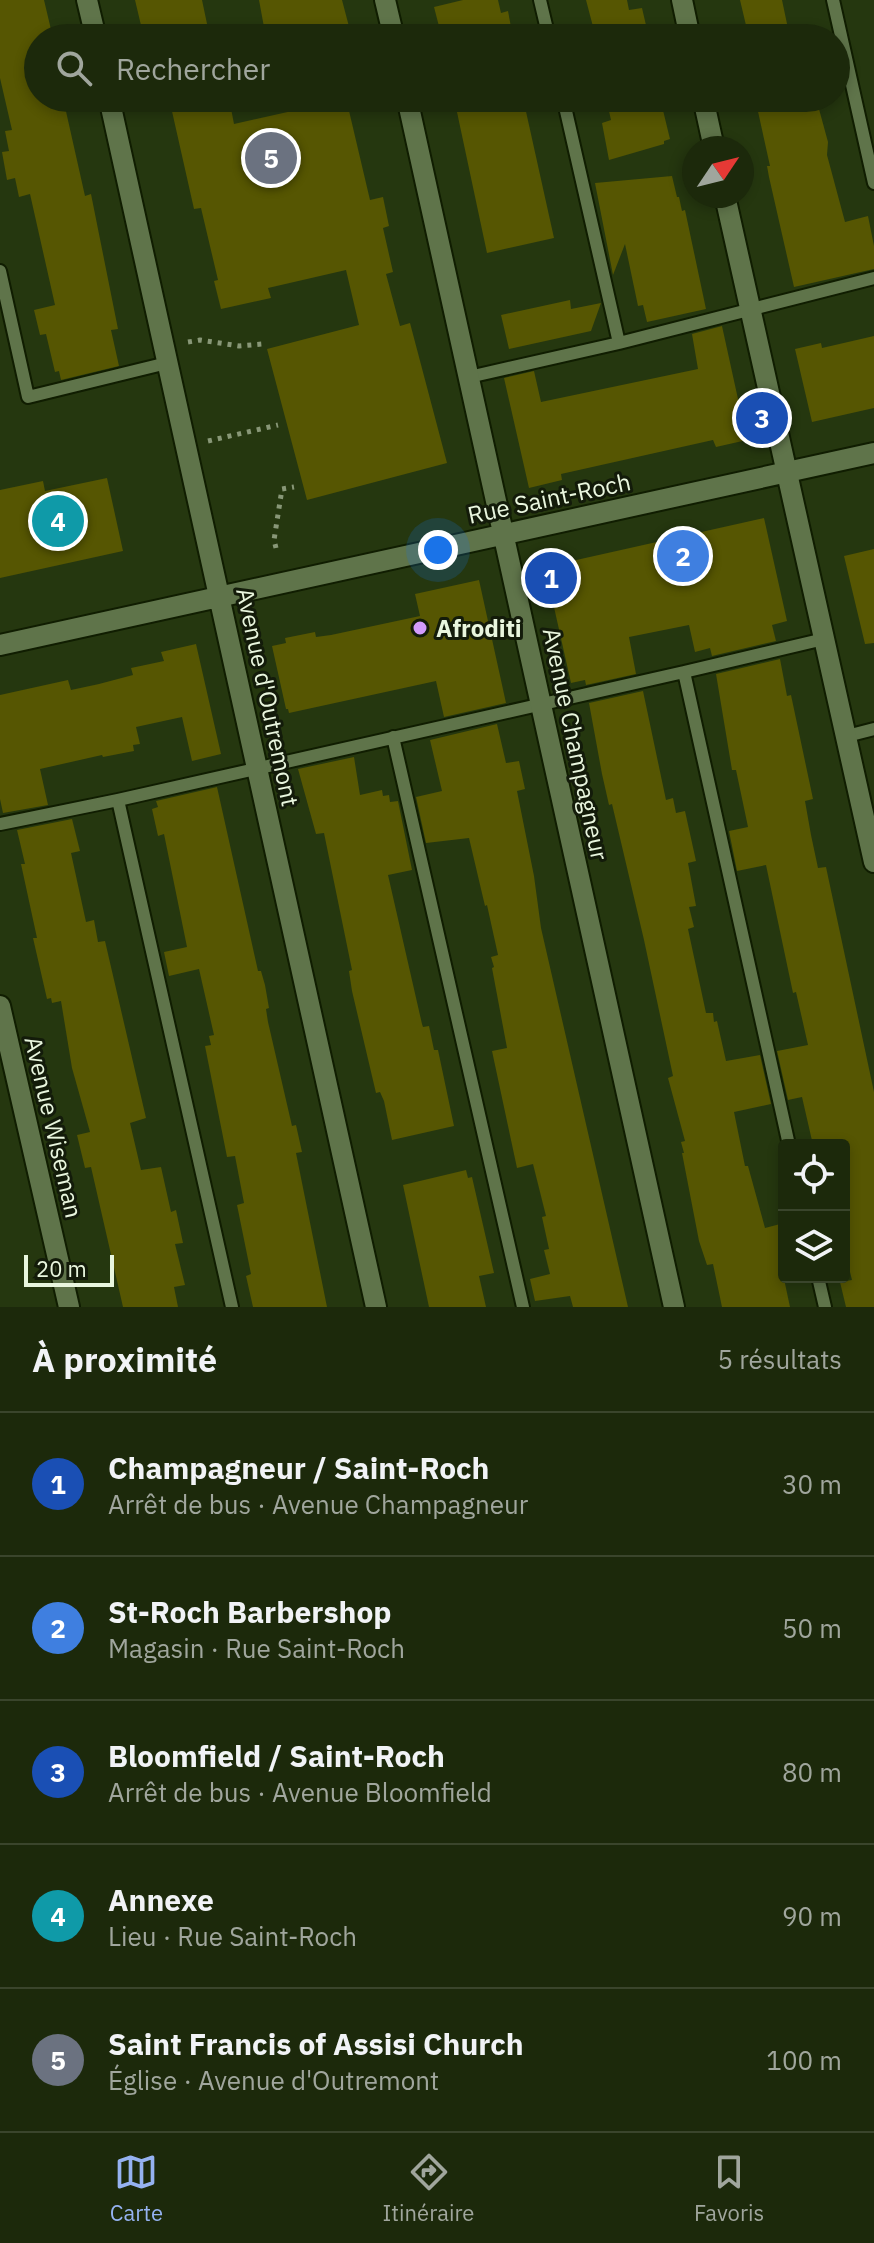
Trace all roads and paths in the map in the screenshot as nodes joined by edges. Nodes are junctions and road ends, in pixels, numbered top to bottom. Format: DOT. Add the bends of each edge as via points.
graph roads {
  1 [pos="87,0"];
  2 [pos="385,0"];
  3 [pos="540,0"];
  4 [pos="682,0"];
  5 [pos="833,0"];
  6 [pos="93,24"];
  7 [pos="391,24"];
  8 [pos="546,24"];
  9 [pos="687,24"];
  10 [pos="838,24"];
  11 [pos="850,76"];
  12 [pos="112,112"];
  13 [pos="410,112"];
  14 [pos="566,112"];
  15 [pos="706,112"];
  16 [pos="711,136"];
  17 [pos="874,183"];
  18 [pos="728,208"];
  19 [pos="0,271"];
  20 [pos="874,278"];
  21 [pos="750,308"];
  22 [pos="619,343"];
  23 [pos="262,344"];
  24 [pos="166,354"];
  25 [pos="469,377"];
  26 [pos="278,425"];
  27 [pos="186,446"];
  28 [pos="874,453"];
  29 [pos="786,472"];
  30 [pos="294,487"];
  31 [pos="503,534"];
  32 [pos="276,548"];
  33 [pos="219,597"];
  34 [pos="824,639"];
  35 [pos="0,645"];
  36 [pos="684,672"];
  37 [pos="540,703"];
  38 [pos="874,729"];
  39 [pos="847,736"];
  40 [pos="393,737"];
  41 [pos="257,768"];
  42 [pos="118,800"];
  43 [pos="0,824"];
  44 [pos="874,862"];
  45 [pos="0,1006"];
  46 [pos="788,1139"];
  47 [pos="819,1283"];
  48 [pos="69,1307"];
  49 [pos="232,1307"];
  50 [pos="376,1307"];
  51 [pos="523,1307"];
  52 [pos="674,1307"];
  53 [pos="825,1307"];
  1 -- 6 [label="street"];
  2 -- 7 [label="street"];
  3 -- 8 [label="lane"];
  4 -- 9 [label="street"];
  5 -- 10 [label="lane"];
  11 -- 17 [label="lane"];
  12 -- 24 [label="street, Avenue d'Outremont"];
  13 -- 25 [label="street, Avenue Champagneur"];
  14 -- 22 [label="lane"];
  15 -- 16 [label="street"];
  18 -- 21 [label="street"];
  19 -- 24 [label="lane" via="28,397"];
  20 -- 21 [label="lane"];
  21 -- 22 [label="lane"];
  21 -- 29 [label="street"];
  22 -- 25 [label="lane"];
  23 -- 24 [label="path" via="200,340"];
  24 -- 27 [label="street, Avenue d'Outremont"];
  25 -- 31 [label="street, Avenue Champagneur"];
  26 -- 27 [label="path"];
  27 -- 33 [label="street, Avenue d'Outremont"];
  28 -- 29 [label="street, Rue Saint-Roch"];
  29 -- 31 [label="street, Rue Saint-Roch"];
  29 -- 34 [label="street"];
  30 -- 32 [label="path" via="282,489"];
  31 -- 33 [label="street, Rue Saint-Roch"];
  31 -- 37 [label="street, Avenue Champagneur"];
  33 -- 35 [label="street, Rue Saint-Roch"];
  33 -- 41 [label="street, Avenue d'Outremont"];
  34 -- 36 [label="lane"];
  34 -- 39 [label="street"];
  36 -- 37 [label="lane"];
  36 -- 46 [label="lane"];
  37 -- 40 [label="lane"];
  37 -- 52 [label="street, Avenue Champagneur"];
  38 -- 39 [label="lane"];
  39 -- 44 [label="street"];
  40 -- 41 [label="lane"];
  40 -- 51 [label="lane"];
  41 -- 42 [label="lane"];
  41 -- 50 [label="street, Avenue d'Outremont"];
  42 -- 43 [label="lane"];
  42 -- 49 [label="lane"];
  45 -- 48 [label="street, Avenue Wiseman"];
  47 -- 53 [label="lane"];
}
